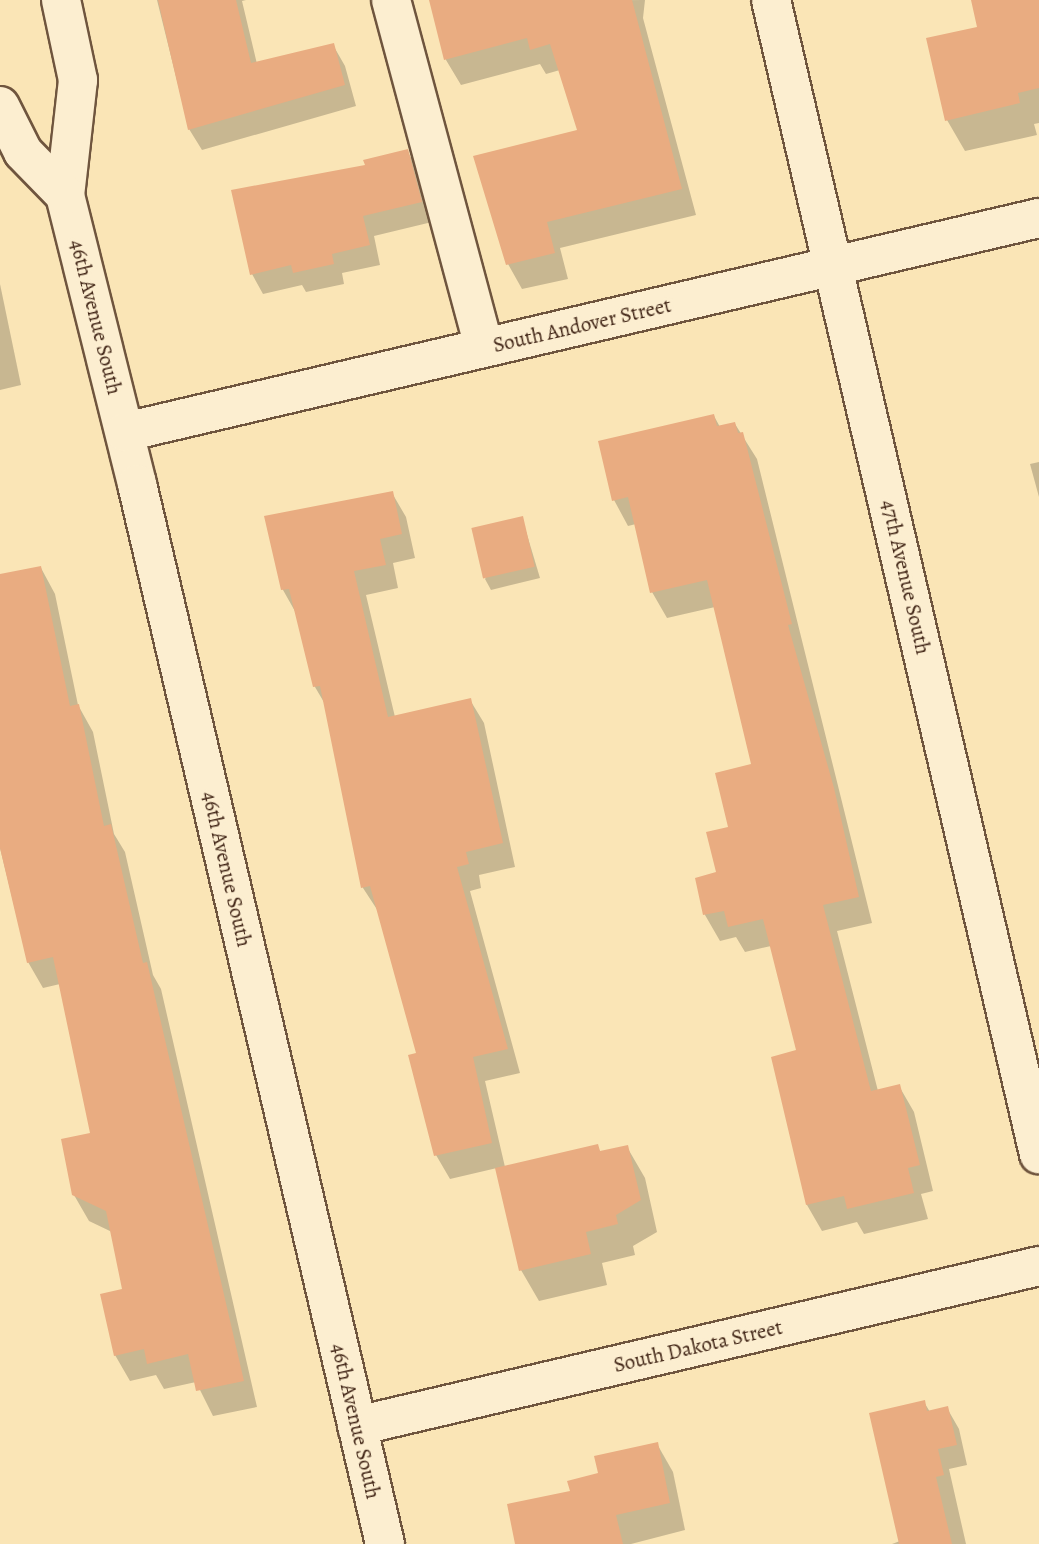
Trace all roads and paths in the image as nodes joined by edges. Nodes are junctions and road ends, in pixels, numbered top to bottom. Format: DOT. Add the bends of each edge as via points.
graph roads {
  1 [pos="61,0"];
  2 [pos="391,0"];
  3 [pos="771,0"];
  4 [pos="0,106"];
  5 [pos="65,195"];
  6 [pos="1039,218"];
  7 [pos="835,266"];
  8 [pos="484,347"];
  9 [pos="125,432"];
  10 [pos="1039,1154"];
  11 [pos="1039,1266"];
  12 [pos="357,1426"];
  13 [pos="385,1544"];
  1 -- 5 [label="street, 46th Avenue South" via="78,80"];
  2 -- 8 [label="street"];
  3 -- 7 [label="street, 47th Avenue South"];
  4 -- 5 [label="street" via="23,152"];
  5 -- 9 [label="street, 46th Avenue South"];
  6 -- 7 [label="street, South Andover Street"];
  7 -- 8 [label="street, South Andover Street"];
  7 -- 10 [label="street, 47th Avenue South"];
  8 -- 9 [label="street, South Andover Street"];
  9 -- 12 [label="street, 46th Avenue South"];
  11 -- 12 [label="street, South Dakota Street"];
  12 -- 13 [label="street, 46th Avenue South"];
}
